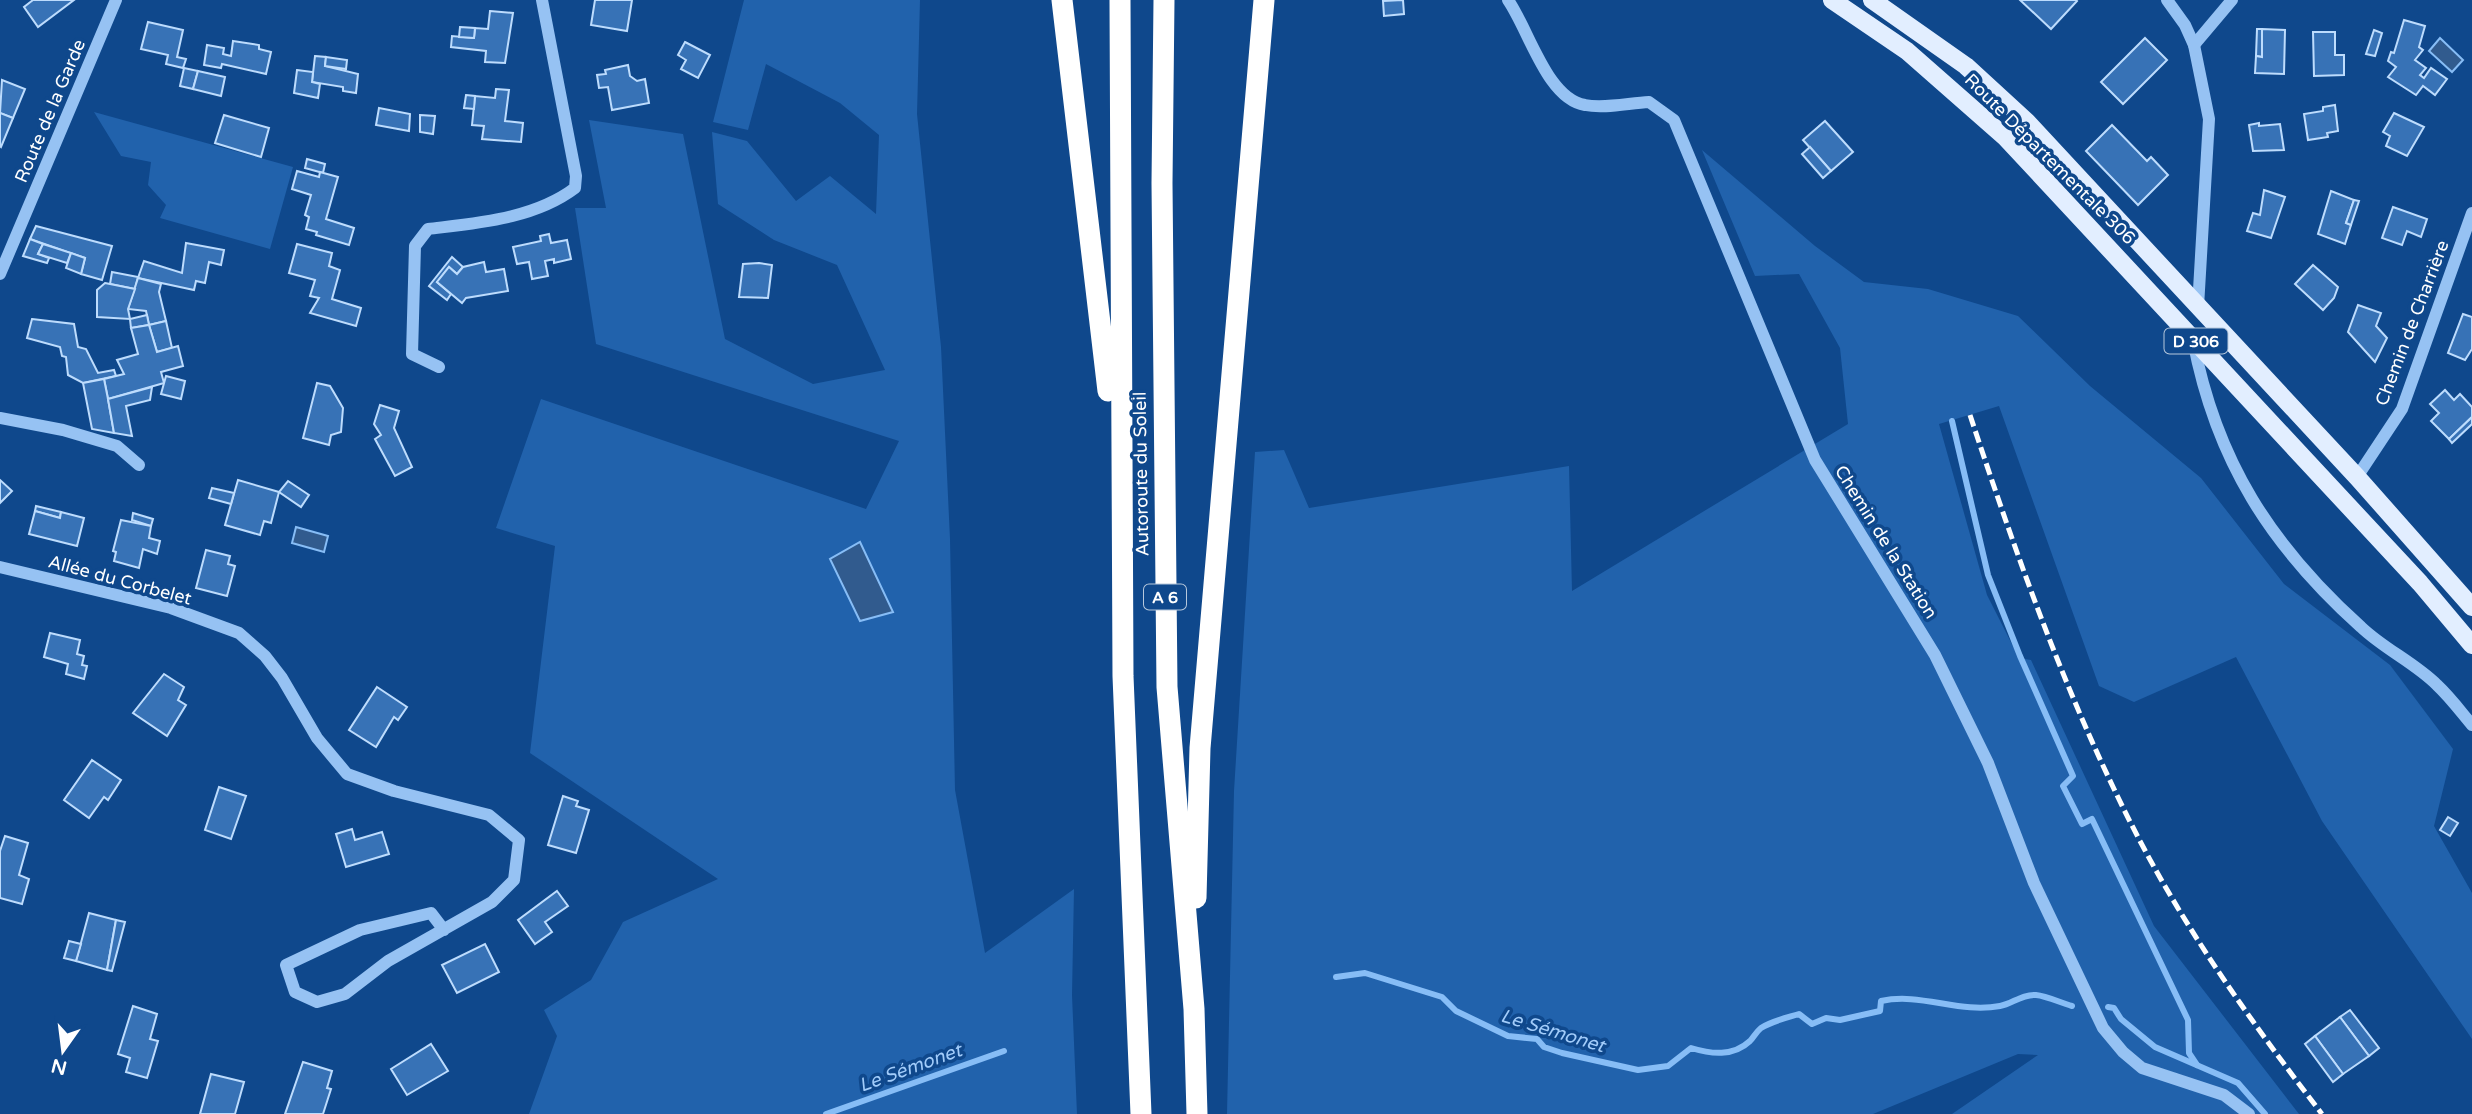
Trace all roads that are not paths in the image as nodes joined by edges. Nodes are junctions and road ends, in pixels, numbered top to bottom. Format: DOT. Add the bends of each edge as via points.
graph roads {
  1 [pos="116,0"];
  2 [pos="542,0"];
  3 [pos="1062,0"];
  4 [pos="1120,0"];
  5 [pos="1164,0"];
  6 [pos="1264,0"];
  7 [pos="1508,0"];
  8 [pos="1832,0"];
  9 [pos="1872,0"];
  10 [pos="2167,0"];
  11 [pos="2232,0"];
  12 [pos="2194,45"];
  13 [pos="2472,213"];
  14 [pos="0,274"];
  15 [pos="2198,307"];
  16 [pos="2192,337"];
  17 [pos="439,367"];
  18 [pos="0,418"];
  19 [pos="139,465"];
  20 [pos="1120,477"];
  21 [pos="2357,477"];
  22 [pos="0,567"];
  23 [pos="2472,607"];
  24 [pos="2472,645"];
  25 [pos="2472,725"];
  26 [pos="444,930"];
  27 [pos="1194,1009"];
  28 [pos="1141,1114"];
  29 [pos="1197,1114"];
  30 [pos="2249,1114"];
  1 -- 14 [label="street, Route de la Garde"];
  2 -- 17 [label="street" via="575,188 561,199 493,221 428,229 415,246 412,355"];
  3 -- 20 [label="highway"];
  4 -- 20 [label="highway, Autoroute du Soleil / A 6"];
  5 -- 27 [label="highway, Autoroute du Soleil / A 6" via="1167,687"];
  6 -- 27 [label="highway" via="1200,748"];
  7 -- 30 [label="street, Chemin de la Station" via="1556,89 1570,102 1587,106 1649,102 1674,121 1815,460 1935,655 1988,763 2034,883 2103,1028 2142,1068 2224,1095"];
  8 -- 16 [label="main road, Route Départementale 306 / D 306" via="1907,51 2006,138"];
  9 -- 15 [label="main road, Route Départementale 306 / D 306" via="1966,66 2017,113"];
  10 -- 12 [label="street"];
  11 -- 12 [label="street"];
  12 -- 15 [label="street" via="2209,119"];
  13 -- 21 [label="street, Chemin de Charrière" via="2402,409"];
  15 -- 21 [label="main road, Route Départementale 306 / D 306"];
  16 -- 24 [label="main road, Route Départementale 306 / D 306"];
  16 -- 25 [label="street" via="2200,381 2237,477 2287,553 2362,629 2437,684"];
  18 -- 19 [label="street" via="117,446"];
  20 -- 28 [label="highway, Autoroute du Soleil / A 6" via="1123,676"];
  21 -- 23 [label="main road, Route Départementale 306 / D 306"];
  22 -- 26 [label="street, Allée du Corbelet" via="171,608 239,633 282,678 317,738 347,774 489,815 519,840 514,880 492,902"];
  26 -- 26 [label="street, Allée du Corbelet" via="430,914 360,930 286,965 295,992 317,1002 345,994 388,961"];
  27 -- 29 [label="highway, Autoroute du Soleil / A 6"];
}
